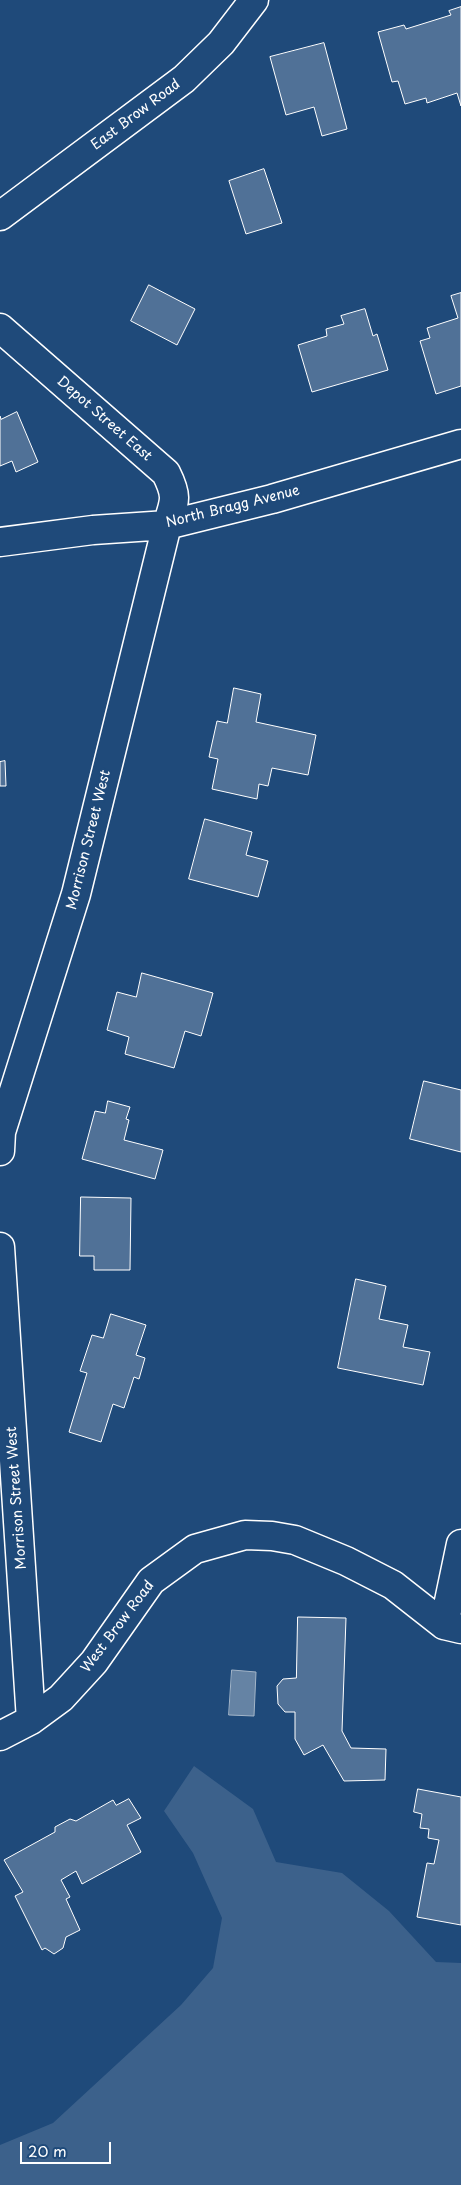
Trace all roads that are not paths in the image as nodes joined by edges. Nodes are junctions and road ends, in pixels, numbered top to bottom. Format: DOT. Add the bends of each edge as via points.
graph roads {
  1 [pos="254,0"];
  2 [pos="1,215"];
  3 [pos="0,328"];
  4 [pos="461,444"];
  5 [pos="167,525"];
  6 [pos="0,542"];
  7 [pos="0,1139"];
  8 [pos="0,1247"];
  9 [pos="461,1544"];
  10 [pos="452,1627"];
  11 [pos="31,1720"];
  12 [pos="0,1736"];
  1 -- 2 [label="street, East Brow Road" via="221,42 184,79"];
  3 -- 5 [label="street, Depot Street East" via="166,473 175,501"];
  4 -- 5 [label="street, North Bragg Avenue" via="272,499"];
  5 -- 6 [label="street, North Bragg Avenue" via="93,530"];
  5 -- 7 [label="street, Morrison Street West" via="76,894"];
  8 -- 11 [label="street, Morrison Street West"];
  9 -- 10 [label="street"];
  10 -- 11 [label="street, West Brow Road" via="393,1585 346,1561 295,1540 245,1535 195,1549 151,1580 94,1662 61,1698"];
  11 -- 12 [label="street, West Brow Road"];
}
